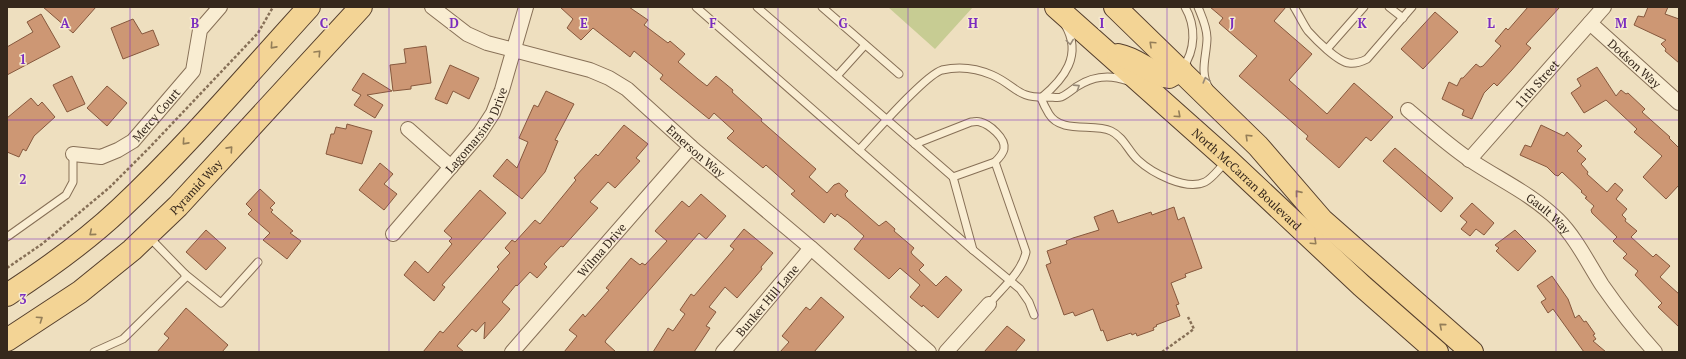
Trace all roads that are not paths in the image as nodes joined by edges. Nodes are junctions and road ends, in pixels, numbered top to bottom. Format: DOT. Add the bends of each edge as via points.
graph roads {
  1 [pos="220,7"];
  2 [pos="308,7"];
  3 [pos="361,7"];
  4 [pos="432,7"];
  5 [pos="526,7"];
  6 [pos="696,7"];
  7 [pos="757,7"];
  8 [pos="822,7"];
  9 [pos="1055,7"];
  10 [pos="1115,7"];
  11 [pos="1185,7"];
  12 [pos="1198,7"];
  13 [pos="1294,7"];
  14 [pos="1364,7"];
  15 [pos="1389,7"];
  16 [pos="1412,7"];
  17 [pos="1604,7"];
  18 [pos="1403,18"];
  19 [pos="1590,23"];
  20 [pos="865,45"];
  21 [pos="1327,49"];
  22 [pos="513,50"];
  23 [pos="1107,52"];
  24 [pos="1181,70"];
  25 [pos="899,74"];
  26 [pos="837,76"];
  27 [pos="1149,89"];
  28 [pos="1041,98"];
  29 [pos="1679,103"];
  30 [pos="1408,110"];
  31 [pos="1225,114"];
  32 [pos="887,120"];
  33 [pos="408,129"];
  34 [pos="915,144"];
  35 [pos="691,147"];
  36 [pos="859,150"];
  37 [pos="73,154"];
  38 [pos="1227,160"];
  39 [pos="1469,160"];
  40 [pos="995,162"];
  41 [pos="451,168"];
  42 [pos="953,177"];
  43 [pos="393,234"];
  44 [pos="148,235"];
  45 [pos="7,237"];
  46 [pos="812,248"];
  47 [pos="973,250"];
  48 [pos="258,262"];
  49 [pos="186,274"];
  50 [pos="1009,280"];
  51 [pos="7,295"];
  52 [pos="989,304"];
  53 [pos="1034,315"];
  54 [pos="7,340"];
  55 [pos="94,352"];
  56 [pos="512,352"];
  57 [pos="723,352"];
  58 [pos="929,352"];
  59 [pos="946,352"];
  60 [pos="1437,352"];
  61 [pos="1472,352"];
  62 [pos="1655,352"];
  1 -- 37 [label="street, Mercy Court" via="200,30 193,70 133,141 101,156"];
  2 -- 51 [label="main road, one-way" via="158,172 120,210 81,243"];
  44 -- 3 [label="main road, Pyramid Way, one-way" via="178,206"];
  4 -- 22 [label="street, Emerson Way" via="467,34"];
  5 -- 22 [label="street, Lagomarsino Drive"];
  6 -- 36 [label="lane"];
  7 -- 26 [label="lane"];
  8 -- 20 [label="lane"];
  9 -- 23 [label="main road, North McCarran Boulevard"];
  9 -- 28 [label="lane, one-way" via="1067,28 1071,41 1071,56 1065,74"];
  24 -- 10 [label="main road, North McCarran Boulevard, one-way"];
  11 -- 24 [label="lane" via="1194,36 1190,53"];
  31 -- 12 [label="lane, one-way" via="1206,83 1204,58 1207,37"];
  13 -- 21 [label="lane" via="1309,32"];
  14 -- 21 [label="lane"];
  15 -- 18 [label="lane"];
  16 -- 18 [label="lane"];
  17 -- 19 [label="street, 11th Street"];
  18 -- 21 [label="lane" via="1367,59 1348,63"];
  19 -- 29 [label="street, Dodson Way"];
  19 -- 39 [label="street, 11th Street"];
  20 -- 25 [label="lane"];
  20 -- 26 [label="lane"];
  22 -- 35 [label="street, Emerson Way" via="590,70 609,78 627,89"];
  22 -- 41 [label="street, Lagomarsino Drive" via="502,90 492,113 480,133"];
  23 -- 24 [label="main road" via="1140,62 1159,75 1169,77"];
  23 -- 27 [label="main road, North McCarran Boulevard"];
  24 -- 31 [label="main road, North McCarran Boulevard"];
  26 -- 32 [label="lane"];
  28 -- 27 [label="lane, one-way" via="1061,97 1085,82 1099,77 1118,78"];
  27 -- 38 [label="main road, North McCarran Boulevard, one-way"];
  28 -- 32 [label="lane" via="1026,96 1002,80 977,69 959,68 940,71"];
  28 -- 38 [label="lane" via="1049,115 1056,122 1066,126 1097,126 1112,132 1121,138 1143,165 1180,184 1197,185 1206,181"];
  30 -- 39 [label="street, Gault Way"];
  61 -- 31 [label="main road, North McCarran Boulevard, one-way" via="1322,220 1258,146"];
  32 -- 34 [label="lane"];
  32 -- 36 [label="lane"];
  33 -- 41 [label="street"];
  34 -- 40 [label="lane" via="970,122 979,122 997,133 1003,141 1005,148"];
  34 -- 42 [label="lane"];
  35 -- 46 [label="street, Emerson Way"];
  35 -- 56 [label="street, Wilma Drive"];
  36 -- 47 [label="lane"];
  37 -- 45 [label="lane" via="73,182 66,195"];
  38 -- 60 [label="main road, North McCarran Boulevard, one-way"];
  39 -- 62 [label="street, Gault Way" via="1522,190 1559,221 1623,314"];
  40 -- 42 [label="lane"];
  40 -- 50 [label="lane" via="1026,252 1024,262"];
  41 -- 43 [label="street, Lagomarsino Drive"];
  42 -- 47 [label="lane"];
  44 -- 49 [label="lane"];
  54 -- 44 [label="main road, Pyramid Way, one-way" via="80,292"];
  46 -- 57 [label="street, Bunker Hill Lane"];
  46 -- 58 [label="street, Emerson Way"];
  47 -- 50 [label="lane"];
  48 -- 49 [label="lane" via="221,303"];
  49 -- 55 [label="lane" via="185,278 123,339"];
  50 -- 52 [label="lane"];
  50 -- 53 [label="lane" via="1020,289"];
  52 -- 59 [label="street"];
}
